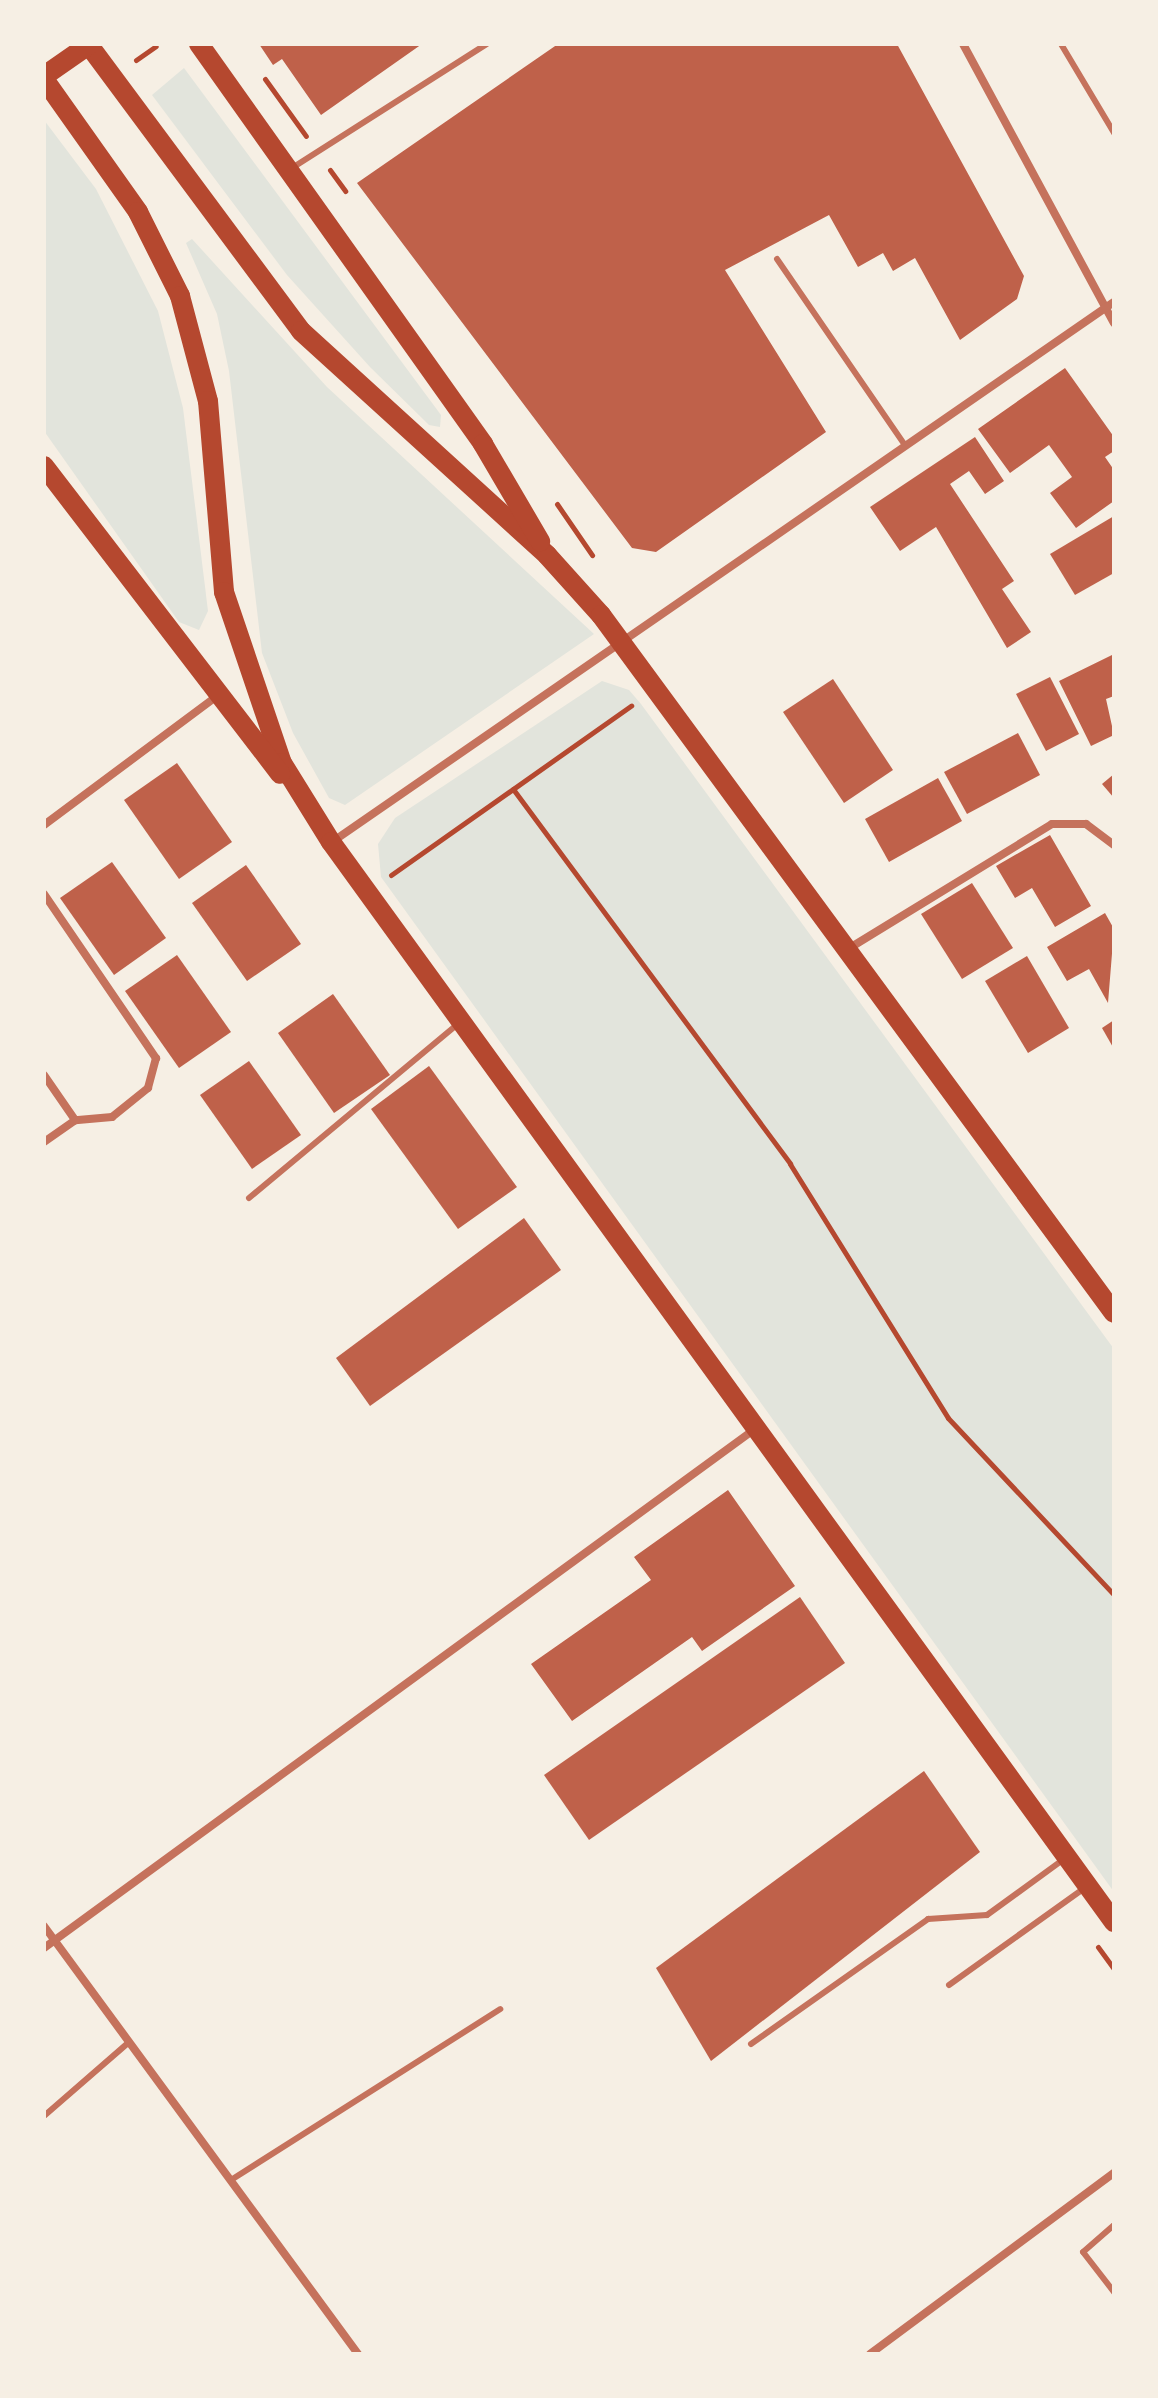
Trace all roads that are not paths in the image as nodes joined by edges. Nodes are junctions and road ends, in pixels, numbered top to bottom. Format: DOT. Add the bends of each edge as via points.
graph roads {
  1 [pos="89,44"];
  2 [pos="199,44"];
  3 [pos="487,44"];
  4 [pos="963,44"];
  5 [pos="1061,44"];
  6 [pos="44,78"];
  7 [pos="1114,133"];
  8 [pos="285,172"];
  9 [pos="777,259"];
  10 [pos="1114,302"];
  11 [pos="1105,308"];
  12 [pos="1114,323"];
  13 [pos="904,444"];
  14 [pos="44,466"];
  15 [pos="547,555"];
  16 [pos="620,640"];
  17 [pos="216,697"];
  18 [pos="308,806"];
  19 [pos="44,825"];
  20 [pos="331,842"];
  21 [pos="1114,845"];
  22 [pos="44,894"];
  23 [pos="848,949"];
  24 [pos="463,1020"];
  25 [pos="44,1075"];
  26 [pos="75,1120"];
  27 [pos="44,1142"];
  28 [pos="249,1198"];
  29 [pos="1114,1313"];
  30 [pos="755,1428"];
  31 [pos="1066,1857"];
  32 [pos="1088,1886"];
  33 [pos="1114,1922"];
  34 [pos="44,1926"];
  35 [pos="55,1940"];
  36 [pos="44,1948"];
  37 [pos="949,1985"];
  38 [pos="500,2009"];
  39 [pos="129,2042"];
  40 [pos="751,2044"];
  41 [pos="44,2116"];
  42 [pos="1114,2173"];
  43 [pos="231,2180"];
  44 [pos="1114,2225"];
  45 [pos="1114,2292"];
  46 [pos="358,2354"];
  47 [pos="870,2354"];
  1 -- 6 [label="main road"];
  1 -- 15 [label="main road" via="301,331"];
  2 -- 8 [label="main road"];
  3 -- 8 [label="lane"];
  4 -- 11 [label="street"];
  5 -- 7 [label="lane"];
  6 -- 18 [label="main road" via="138,212 180,296 208,401 224,592 234,634 261,715"];
  8 -- 15 [label="main road" via="483,444"];
  9 -- 13 [label="lane"];
  10 -- 11 [label="street"];
  11 -- 12 [label="street"];
  11 -- 13 [label="street"];
  13 -- 16 [label="street"];
  14 -- 17 [label="main road"];
  15 -- 16 [label="main road"];
  16 -- 20 [label="street"];
  16 -- 23 [label="main road"];
  17 -- 18 [label="main road"];
  17 -- 19 [label="street"];
  18 -- 20 [label="main road"];
  20 -- 24 [label="main road"];
  21 -- 23 [label="street" via="1086,824 1052,824"];
  22 -- 26 [label="street" via="156,1058 148,1088 112,1117"];
  23 -- 29 [label="main road"];
  24 -- 28 [label="lane"];
  24 -- 30 [label="main road"];
  25 -- 26 [label="street"];
  26 -- 27 [label="street"];
  30 -- 31 [label="main road"];
  30 -- 35 [label="street"];
  31 -- 32 [label="main road"];
  31 -- 40 [label="lane" via="997,1911 928,1919"];
  32 -- 33 [label="main road"];
  32 -- 37 [label="lane"];
  34 -- 35 [label="street"];
  35 -- 36 [label="street"];
  35 -- 39 [label="street"];
  38 -- 43 [label="lane"];
  39 -- 41 [label="lane"];
  39 -- 43 [label="street"];
  42 -- 47 [label="street"];
  43 -- 46 [label="street"];
  44 -- 45 [label="lane" via="1083,2252"];
}
